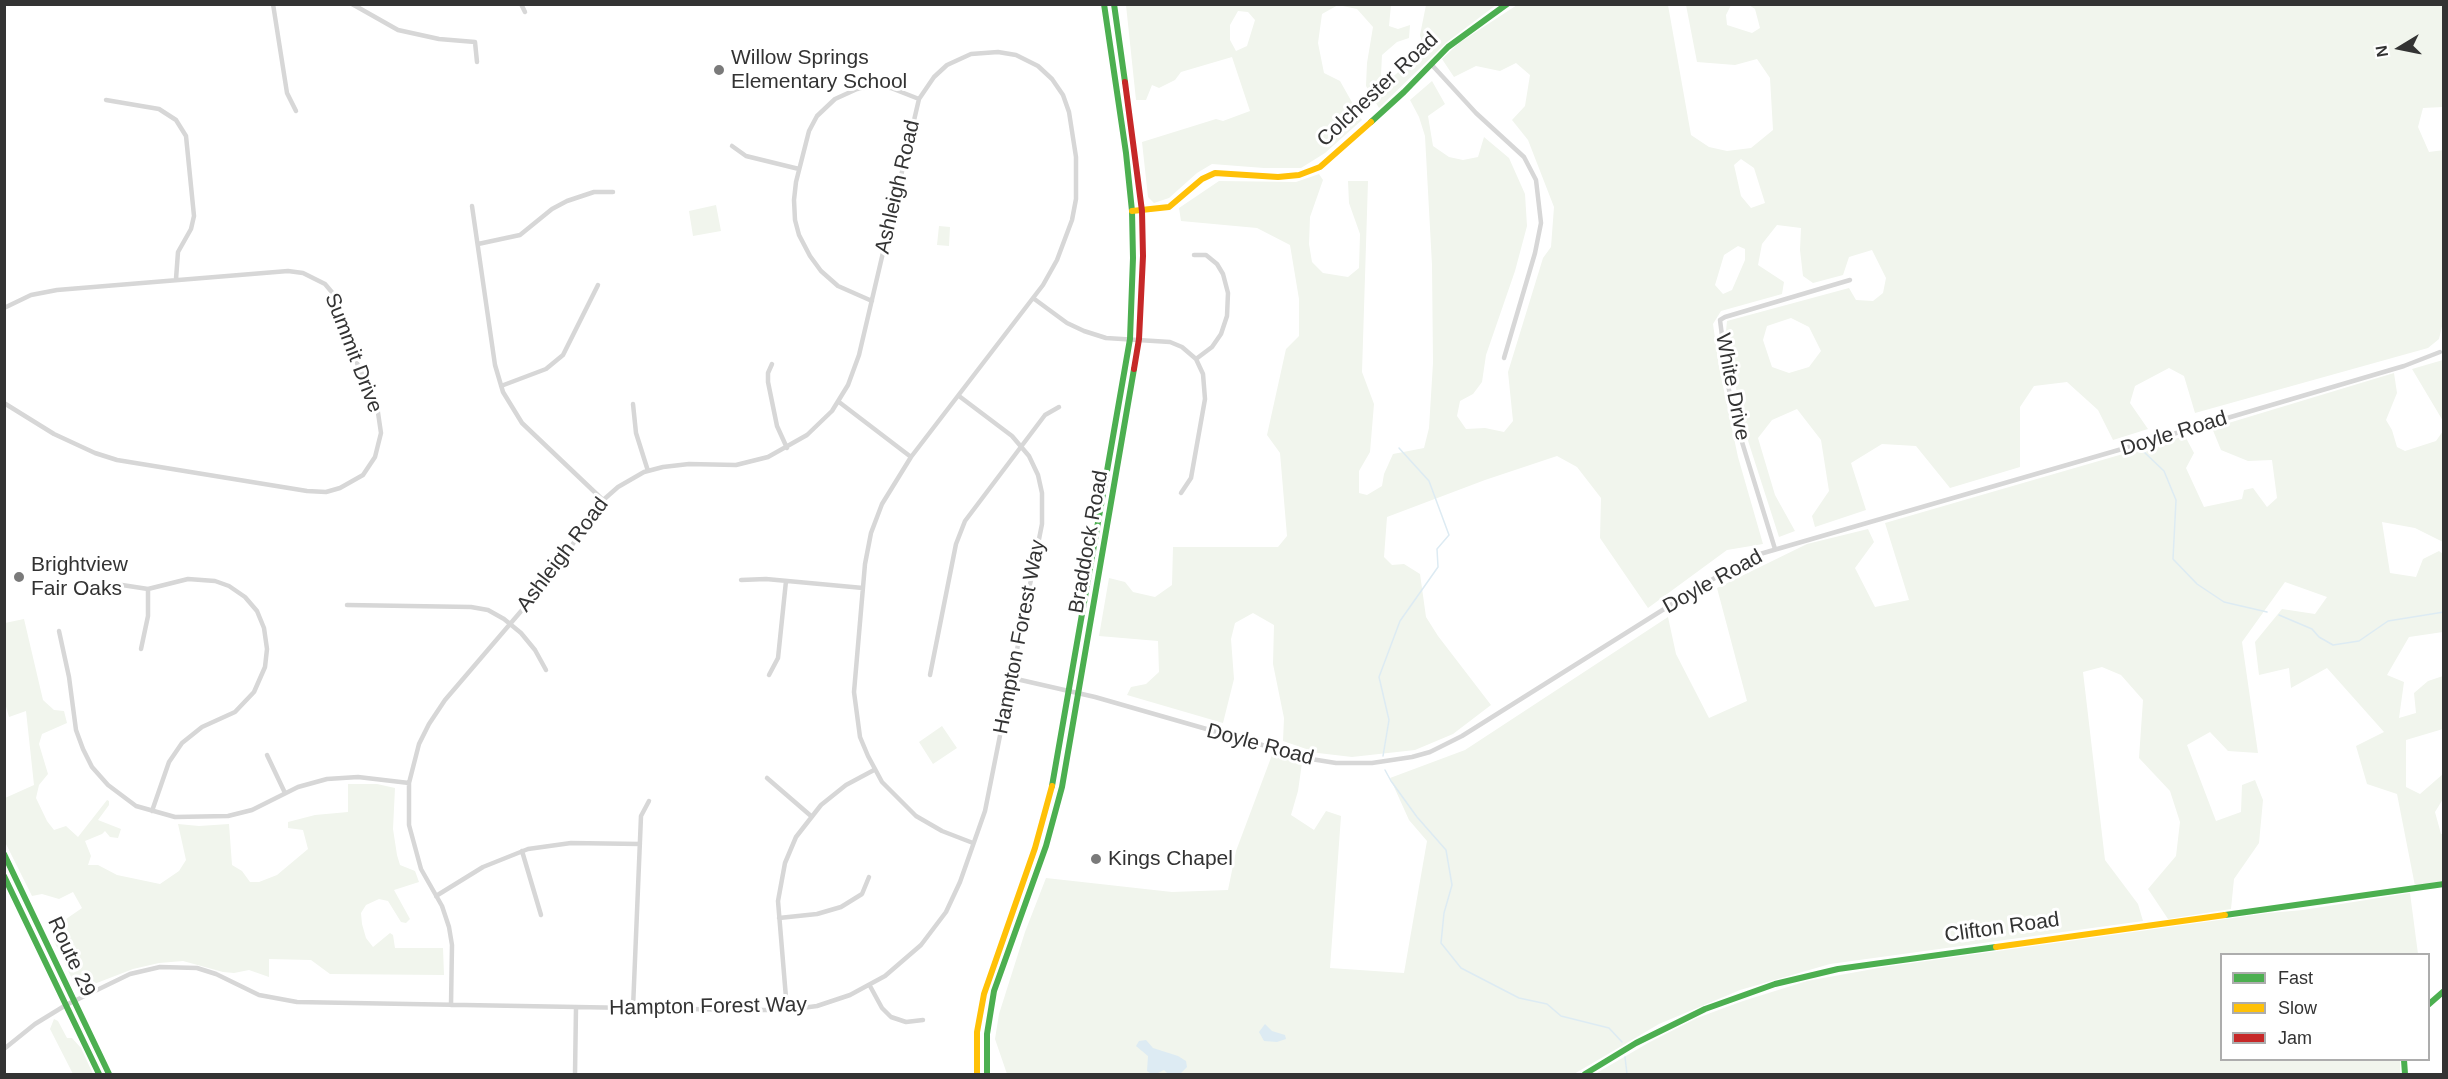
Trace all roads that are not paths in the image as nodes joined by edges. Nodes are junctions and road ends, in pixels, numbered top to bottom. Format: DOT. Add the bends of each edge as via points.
graph roads {
  1 [pos="273,4"];
  2 [pos="352,4"];
  3 [pos="521,4"];
  4 [pos="1104,4"];
  5 [pos="1114,4"];
  6 [pos="1507,4"];
  7 [pos="525,12"];
  8 [pos="477,62"];
  9 [pos="1431,64"];
  10 [pos="920,99"];
  11 [pos="106,100"];
  12 [pos="296,111"];
  13 [pos="732,146"];
  14 [pos="799,169"];
  15 [pos="613,192"];
  16 [pos="472,206"];
  17 [pos="1142,211"];
  18 [pos="1132,212"];
  19 [pos="478,244"];
  20 [pos="1194,255"];
  21 [pos="176,279"];
  22 [pos="1850,280"];
  23 [pos="598,285"];
  24 [pos="1034,298"];
  25 [pos="872,301"];
  26 [pos="4,308"];
  27 [pos="1130,339"];
  28 [pos="1139,339"];
  29 [pos="2440,352"];
  30 [pos="1504,358"];
  31 [pos="1196,359"];
  32 [pos="772,364"];
  33 [pos="501,386"];
  34 [pos="959,396"];
  35 [pos="839,402"];
  36 [pos="4,403"];
  37 [pos="633,404"];
  38 [pos="1059,407"];
  39 [pos="1021,446"];
  40 [pos="787,448"];
  41 [pos="911,457"];
  42 [pos="648,471"];
  43 [pos="1181,493"];
  44 [pos="603,500"];
  45 [pos="1775,549"];
  46 [pos="741,580"];
  47 [pos="786,581"];
  48 [pos="91,587"];
  49 [pos="863,588"];
  50 [pos="148,589"];
  51 [pos="347,605"];
  52 [pos="511,624"];
  53 [pos="59,631"];
  54 [pos="141,650"];
  55 [pos="546,670"];
  56 [pos="769,675"];
  57 [pos="930,675"];
  58 [pos="1012,678"];
  59 [pos="1070,691"];
  60 [pos="1079,693"];
  61 [pos="267,755"];
  62 [pos="874,770"];
  63 [pos="767,778"];
  64 [pos="409,783"];
  65 [pos="285,793"];
  66 [pos="649,801"];
  67 [pos="152,811"];
  68 [pos="811,816"];
  69 [pos="973,843"];
  70 [pos="640,844"];
  71 [pos="522,851"];
  72 [pos="4,854"];
  73 [pos="4,876"];
  74 [pos="869,877"];
  75 [pos="2444,884"];
  76 [pos="436,896"];
  77 [pos="541,915"];
  78 [pos="779,918"];
  79 [pos="870,986"];
  80 [pos="2444,991"];
  81 [pos="74,1001"];
  82 [pos="2430,1003"];
  83 [pos="66,1005"];
  84 [pos="451,1005"];
  85 [pos="576,1008"];
  86 [pos="633,1008"];
  87 [pos="787,1010"];
  88 [pos="924,1020"];
  89 [pos="4,1049"];
  90 [pos="99,1074"];
  91 [pos="109,1074"];
  92 [pos="575,1074"];
  93 [pos="977,1074"];
  94 [pos="987,1074"];
  95 [pos="1586,1074"];
  1 -- 12 [label="street" via="288,93"];
  2 -- 8 [label="street" via="398,30 475,42"];
  3 -- 7 [label="street"];
  4 -- 18 [label="main road, Braddock Road"];
  5 -- 17 [label="main road, Braddock Road"];
  6 -- 9 [label="main road, Colchester Road" via="1456,40"];
  9 -- 17 [label="main road, Colchester Road" via="1355,137 1314,170 1278,177 1215,173 1202,179 1175,204"];
  9 -- 30 [label="street" via="1524,157 1536,180 1541,223"];
  10 -- 14 [label="street" via="876,87 839,96 812,124"];
  10 -- 24 [label="street, Ashleigh Road" via="947,65 989,51 1030,61 1048,75 1063,95 1076,157 1074,208 1058,260"];
  10 -- 25 [label="street, Ashleigh Road"];
  11 -- 21 [label="street" via="159,109 176,120 186,136 194,216 178,252"];
  13 -- 14 [label="street" via="746,156"];
  14 -- 25 [label="street" via="794,209 804,246 830,280"];
  15 -- 19 [label="street" via="594,192 567,201 520,235"];
  16 -- 19 [label="street"];
  17 -- 18 [label="main road, Colchester Road"];
  17 -- 28 [label="main road, Braddock Road"];
  18 -- 27 [label="main road, Braddock Road"];
  19 -- 33 [label="street"];
  20 -- 31 [label="street" via="1206,255 1217,264 1228,292 1221,334"];
  21 -- 26 [label="street, Summit Drive" via="38,293"];
  21 -- 36 [label="street, Summit Drive" via="296,271 328,287 340,306 350,346 380,415 378,450 363,475 340,488 316,492 138,465 74,444"];
  22 -- 45 [label="street, White Drive" via="1720,320 1738,429"];
  23 -- 33 [label="street" via="569,347 557,362"];
  24 -- 27 [label="street" via="1084,332"];
  24 -- 34 [label="street, Ashleigh Road"];
  25 -- 35 [label="street, Ashleigh Road" via="854,371"];
  27 -- 28 [label="street"];
  27 -- 59 [label="main road, Braddock Road"];
  28 -- 31 [label="street" via="1170,342"];
  28 -- 60 [label="main road, Braddock Road"];
  29 -- 45 [label="street, Doyle Road" via="2404,366"];
  31 -- 43 [label="street" via="1205,383 1205,399 1191,478"];
  32 -- 40 [label="street" via="768,382 777,426"];
  33 -- 44 [label="street" via="522,423"];
  34 -- 39 [label="street, Hampton Forest Way"];
  34 -- 41 [label="street, Ashleigh Road"];
  35 -- 40 [label="street, Ashleigh Road" via="820,424"];
  35 -- 41 [label="street"];
  37 -- 42 [label="street" via="636,433"];
  38 -- 39 [label="street" via="1045,415"];
  39 -- 57 [label="street" via="960,531"];
  39 -- 58 [label="street, Hampton Forest Way" via="1038,475 1044,511"];
  40 -- 42 [label="street, Ashleigh Road" via="736,465 678,465"];
  41 -- 49 [label="street, Ashleigh Road" via="876,516"];
  42 -- 44 [label="street, Ashleigh Road"];
  44 -- 52 [label="street, Ashleigh Road" via="552,575"];
  45 -- 60 [label="street, Doyle Road" via="1740,563 1462,736 1430,752 1402,759 1352,764 1309,759"];
  46 -- 47 [label="street"];
  47 -- 49 [label="street"];
  47 -- 56 [label="street" via="778,658"];
  48 -- 50 [label="street" via="122,585"];
  49 -- 62 [label="street, Ashleigh Road" via="854,703 860,737"];
  50 -- 54 [label="street" via="148,616"];
  50 -- 67 [label="street" via="188,579 228,586 245,597 256,611 267,648 263,676 248,700 226,718 192,734 178,748"];
  51 -- 52 [label="street" via="479,608"];
  52 -- 55 [label="street" via="530,643"];
  52 -- 64 [label="street, Ashleigh Road" via="430,721 419,744"];
  53 -- 67 [label="street" via="76,730 86,756 112,789 136,806"];
  58 -- 59 [label="street, Doyle Road"];
  58 -- 69 [label="street, Hampton Forest Way" via="987,802"];
  59 -- 60 [label="street, Doyle Road"];
  59 -- 93 [label="main road, Braddock Road" via="1042,825 984,994 977,1032"];
  60 -- 94 [label="main road, Braddock Road" via="1052,826 991,1006"];
  61 -- 65 [label="street"];
  62 -- 68 [label="street" via="837,792"];
  62 -- 69 [label="street, Ashleigh Road" via="916,816"];
  63 -- 68 [label="street"];
  64 -- 65 [label="street" via="343,777 312,782"];
  64 -- 76 [label="street, Ashleigh Road" via="412,840"];
  65 -- 67 [label="street" via="252,810 228,816 189,818"];
  66 -- 70 [label="street" via="641,816"];
  68 -- 78 [label="street" via="785,863 779,890"];
  69 -- 79 [label="street, Hampton Forest Way" via="955,894 934,929 905,961"];
  70 -- 71 [label="street" via="571,843"];
  70 -- 86 [label="street"];
  71 -- 76 [label="street" via="483,867"];
  71 -- 77 [label="street"];
  72 -- 81 [label="main road, Route 29"];
  73 -- 83 [label="main road, Route 29"];
  74 -- 78 [label="street" via="862,894 842,907"];
  75 -- 95 [label="main road, Clifton Road" via="1827,971 1775,984 1705,1009 1636,1043"];
  76 -- 84 [label="street, Ashleigh Road" via="451,936"];
  78 -- 87 [label="street"];
  79 -- 87 [label="street, Hampton Forest Way" via="827,1003"];
  79 -- 88 [label="street" via="891,1017 906,1022"];
  80 -- 82 [label="main road"];
  81 -- 83 [label="street, Hampton Forest Way"];
  81 -- 84 [label="street, Hampton Forest Way" via="129,974 178,966 207,971 280,1001"];
  81 -- 91 [label="main road, Route 29"];
  83 -- 89 [label="street, Hampton Forest Way"];
  83 -- 90 [label="main road, Route 29"];
  84 -- 85 [label="street, Hampton Forest Way"];
  85 -- 86 [label="street, Hampton Forest Way"];
  85 -- 92 [label="street"];
  86 -- 87 [label="street, Hampton Forest Way"];
}
